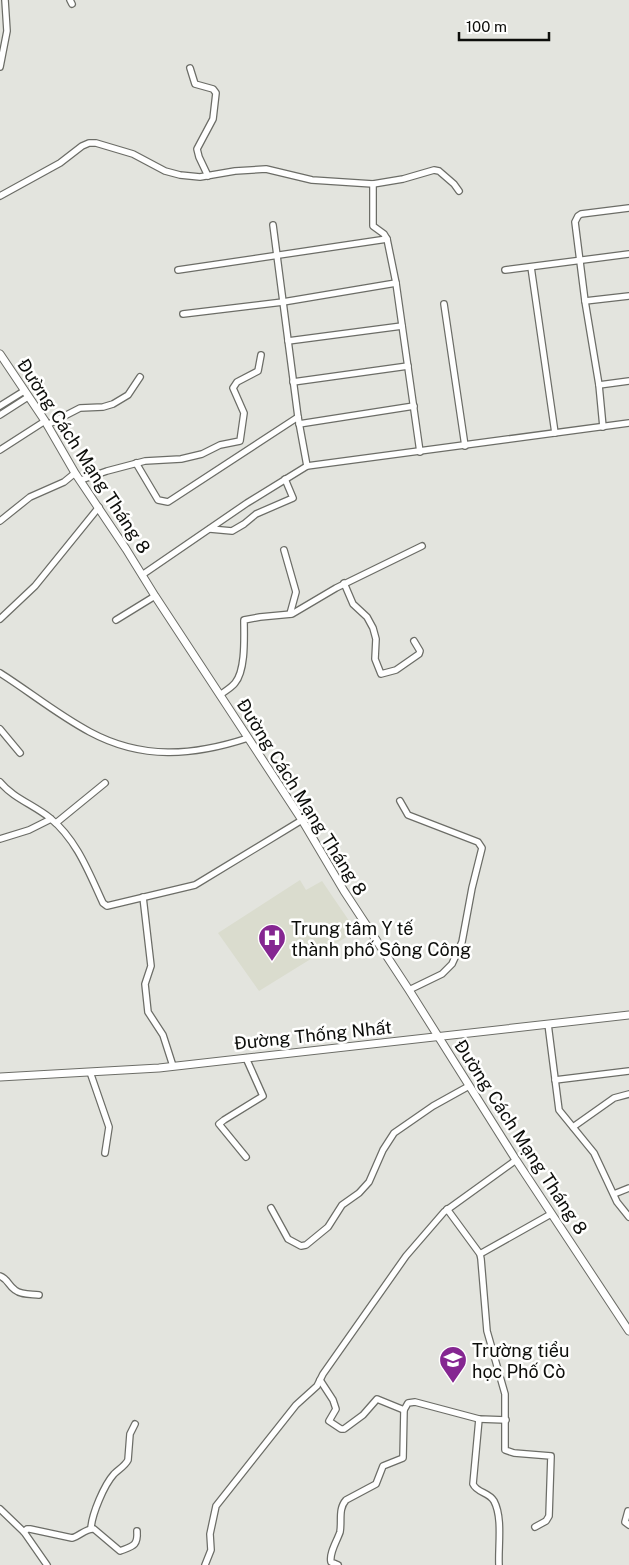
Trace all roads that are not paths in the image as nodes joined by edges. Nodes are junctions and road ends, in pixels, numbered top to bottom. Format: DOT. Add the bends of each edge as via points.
graph roads {
  1 [pos="5,0"];
  2 [pos="0,67"];
  3 [pos="190,68"];
  4 [pos="208,176"];
  5 [pos="373,184"];
  6 [pos="459,191"];
  7 [pos="0,196"];
  8 [pos="629,208"];
  9 [pos="273,225"];
  10 [pos="387,239"];
  11 [pos="629,254"];
  12 [pos="277,256"];
  13 [pos="580,261"];
  14 [pos="531,267"];
  15 [pos="178,270"];
  16 [pos="505,270"];
  17 [pos="396,283"];
  18 [pos="629,296"];
  19 [pos="585,301"];
  20 [pos="283,302"];
  21 [pos="444,304"];
  22 [pos="183,314"];
  23 [pos="402,326"];
  24 [pos="288,341"];
  25 [pos="0,354"];
  26 [pos="261,355"];
  27 [pos="408,366"];
  28 [pos="140,377"];
  29 [pos="629,381"];
  30 [pos="293,382"];
  31 [pos="599,385"];
  32 [pos="26,394"];
  33 [pos="0,406"];
  34 [pos="414,406"];
  35 [pos="0,415"];
  36 [pos="298,416"];
  37 [pos="46,423"];
  38 [pos="299,424"];
  39 [pos="629,424"];
  40 [pos="603,427"];
  41 [pos="555,433"];
  42 [pos="465,446"];
  43 [pos="0,450"];
  44 [pos="420,452"];
  45 [pos="136,463"];
  46 [pos="307,466"];
  47 [pos="75,473"];
  48 [pos="286,479"];
  49 [pos="80,480"];
  50 [pos="98,507"];
  51 [pos="0,521"];
  52 [pos="210,529"];
  53 [pos="422,546"];
  54 [pos="284,550"];
  55 [pos="142,575"];
  56 [pos="344,584"];
  57 [pos="155,596"];
  58 [pos="290,614"];
  59 [pos="0,619"];
  60 [pos="116,620"];
  61 [pos="414,641"];
  62 [pos="0,673"];
  63 [pos="220,695"];
  64 [pos="0,729"];
  65 [pos="248,738"];
  66 [pos="20,752"];
  67 [pos="0,782"];
  68 [pos="105,783"];
  69 [pos="400,801"];
  70 [pos="51,819"];
  71 [pos="302,820"];
  72 [pos="56,823"];
  73 [pos="0,839"];
  74 [pos="143,897"];
  75 [pos="409,990"];
  76 [pos="629,1015"];
  77 [pos="548,1024"];
  78 [pos="439,1036"];
  79 [pos="246,1058"];
  80 [pos="173,1066"];
  81 [pos="629,1071"];
  82 [pos="90,1072"];
  83 [pos="0,1077"];
  84 [pos="555,1080"];
  85 [pos="469,1086"];
  86 [pos="629,1094"];
  87 [pos="572,1127"];
  88 [pos="105,1153"];
  89 [pos="246,1157"];
  90 [pos="516,1160"];
  91 [pos="629,1188"];
  92 [pos="614,1194"];
  93 [pos="271,1208"];
  94 [pos="447,1209"];
  95 [pos="551,1214"];
  96 [pos="629,1217"];
  97 [pos="480,1254"];
  98 [pos="0,1276"];
  99 [pos="39,1295"];
  100 [pos="629,1331"];
  101 [pos="320,1380"];
  102 [pos="404,1410"];
  103 [pos="479,1419"];
  104 [pos="506,1420"];
  105 [pos="135,1424"];
  106 [pos="628,1508"];
  107 [pos="0,1509"];
  108 [pos="629,1525"];
  109 [pos="535,1527"];
  110 [pos="91,1528"];
  111 [pos="137,1531"];
  112 [pos="24,1532"];
  113 [pos="47,1565"];
  114 [pos="205,1565"];
  115 [pos="338,1565"];
  116 [pos="499,1565"];
  1 -- 2 [label="street" via="7,31"];
  3 -- 4 [label="street" via="195,84 216,93 213,119 197,149"];
  4 -- 5 [label="street" via="266,169 312,180"];
  4 -- 7 [label="street" via="172,174 133,154 89,143"];
  5 -- 6 [label="street" via="434,170"];
  5 -- 10 [label="street" via="373,226"];
  8 -- 13 [label="street" via="578,216 575,222"];
  9 -- 12 [label="street"];
  10 -- 12 [label="street"];
  10 -- 17 [label="street"];
  11 -- 13 [label="street"];
  12 -- 15 [label="street"];
  12 -- 20 [label="street"];
  13 -- 14 [label="street"];
  13 -- 19 [label="street"];
  14 -- 16 [label="street"];
  14 -- 41 [label="street"];
  17 -- 20 [label="street"];
  17 -- 23 [label="street"];
  18 -- 19 [label="street"];
  19 -- 31 [label="street"];
  20 -- 22 [label="street"];
  20 -- 24 [label="street"];
  21 -- 42 [label="street"];
  23 -- 24 [label="street"];
  23 -- 27 [label="street"];
  24 -- 30 [label="street"];
  25 -- 32 [label="street, Đường Cách Mạng Tháng 8"];
  26 -- 45 [label="street" via="258,371 237,382 233,388 244,413 240,440 181,459"];
  27 -- 30 [label="street"];
  27 -- 34 [label="street"];
  28 -- 37 [label="street" via="128,395 113,404 80,408"];
  29 -- 31 [label="street"];
  30 -- 36 [label="street"];
  31 -- 40 [label="street"];
  32 -- 33 [label="street"];
  32 -- 35 [label="street"];
  32 -- 37 [label="street, Đường Cách Mạng Tháng 8"];
  34 -- 38 [label="street"];
  34 -- 44 [label="street"];
  36 -- 38 [label="street"];
  36 -- 45 [label="street" via="168,502 158,500"];
  37 -- 43 [label="street"];
  37 -- 47 [label="street, Đường Cách Mạng Tháng 8"];
  38 -- 46 [label="street"];
  39 -- 40 [label="street"];
  40 -- 41 [label="street"];
  41 -- 42 [label="street"];
  42 -- 44 [label="street"];
  44 -- 46 [label="street"];
  45 -- 49 [label="street"];
  46 -- 48 [label="street"];
  47 -- 49 [label="street, Đường Cách Mạng Tháng 8"];
  47 -- 51 [label="street" via="64,482 30,497"];
  48 -- 52 [label="street"];
  48 -- 52 [label="street" via="293,498 256,514 232,531"];
  49 -- 50 [label="street, Đường Cách Mạng Tháng 8"];
  50 -- 55 [label="street, Đường Cách Mạng Tháng 8"];
  50 -- 59 [label="street" via="35,586"];
  52 -- 55 [label="street"];
  53 -- 56 [label="street"];
  54 -- 58 [label="street" via="296,592"];
  55 -- 57 [label="street, Đường Cách Mạng Tháng 8"];
  56 -- 58 [label="street"];
  56 -- 61 [label="street" via="353,604 373,628 375,659 381,674 396,670 419,654"];
  57 -- 60 [label="street"];
  57 -- 63 [label="street, Đường Cách Mạng Tháng 8"];
  58 -- 63 [label="street" via="244,620 240,673 234,684"];
  62 -- 65 [label="street" via="90,732 138,750 165,753 201,751"];
  63 -- 65 [label="street, Đường Cách Mạng Tháng 8"];
  64 -- 66 [label="street"];
  65 -- 71 [label="street, Đường Cách Mạng Tháng 8"];
  67 -- 70 [label="street"];
  68 -- 72 [label="street"];
  69 -- 75 [label="street" via="408,815 478,842 482,848 462,942 452,964 442,974"];
  70 -- 72 [label="street"];
  70 -- 73 [label="street"];
  71 -- 74 [label="street" via="195,885"];
  71 -- 75 [label="street, Đường Cách Mạng Tháng 8"];
  72 -- 74 [label="street" via="76,847 104,905 110,907"];
  74 -- 80 [label="street" via="151,966 145,984 148,1012 163,1035"];
  75 -- 78 [label="street, Đường Cách Mạng Tháng 8"];
  76 -- 77 [label="street, Đường Thống Nhất"];
  77 -- 78 [label="street, Đường Thống Nhất"];
  77 -- 84 [label="street"];
  78 -- 79 [label="street, Đường Thống Nhất"];
  78 -- 85 [label="street, Đường Cách Mạng Tháng 8"];
  79 -- 80 [label="street, Đường Thống Nhất"];
  79 -- 89 [label="street" via="263,1096 219,1125"];
  80 -- 82 [label="street, Đường Thống Nhất"];
  81 -- 84 [label="street"];
  82 -- 83 [label="street, Đường Thống Nhất"];
  82 -- 88 [label="street" via="109,1127"];
  84 -- 87 [label="street" via="559,1110"];
  85 -- 90 [label="street, Đường Cách Mạng Tháng 8"];
  85 -- 93 [label="street" via="394,1133 369,1182 342,1205 328,1227 306,1246 288,1239"];
  86 -- 87 [label="street" via="614,1098"];
  87 -- 92 [label="street" via="594,1152"];
  90 -- 94 [label="street"];
  90 -- 95 [label="street, Đường Cách Mạng Tháng 8"];
  91 -- 92 [label="street"];
  92 -- 96 [label="street"];
  94 -- 97 [label="street"];
  94 -- 101 [label="street" via="406,1256"];
  95 -- 97 [label="street"];
  95 -- 100 [label="street, Đường Cách Mạng Tháng 8"];
  97 -- 104 [label="street" via="487,1331 503,1386"];
  98 -- 99 [label="street" via="22,1294"];
  101 -- 102 [label="street" via="335,1404 336,1409 329,1421 341,1428 363,1415 377,1399"];
  101 -- 114 [label="street" via="216,1506"];
  102 -- 103 [label="street" via="408,1403 415,1402"];
  102 -- 115 [label="street" via="403,1458 383,1466 376,1484 342,1504 339,1533 330,1557"];
  103 -- 104 [label="street"];
  103 -- 116 [label="street" via="473,1484 490,1496 495,1504 500,1536"];
  104 -- 109 [label="street" via="505,1447 508,1452 551,1456 549,1516"];
  105 -- 110 [label="street" via="130,1434 128,1460 104,1491"];
  106 -- 108 [label="street" via="625,1522"];
  107 -- 112 [label="street"];
  110 -- 111 [label="street" via="98,1530 120,1551 137,1542"];
  110 -- 112 [label="street" via="72,1538 30,1529"];
  112 -- 113 [label="street"];
}
